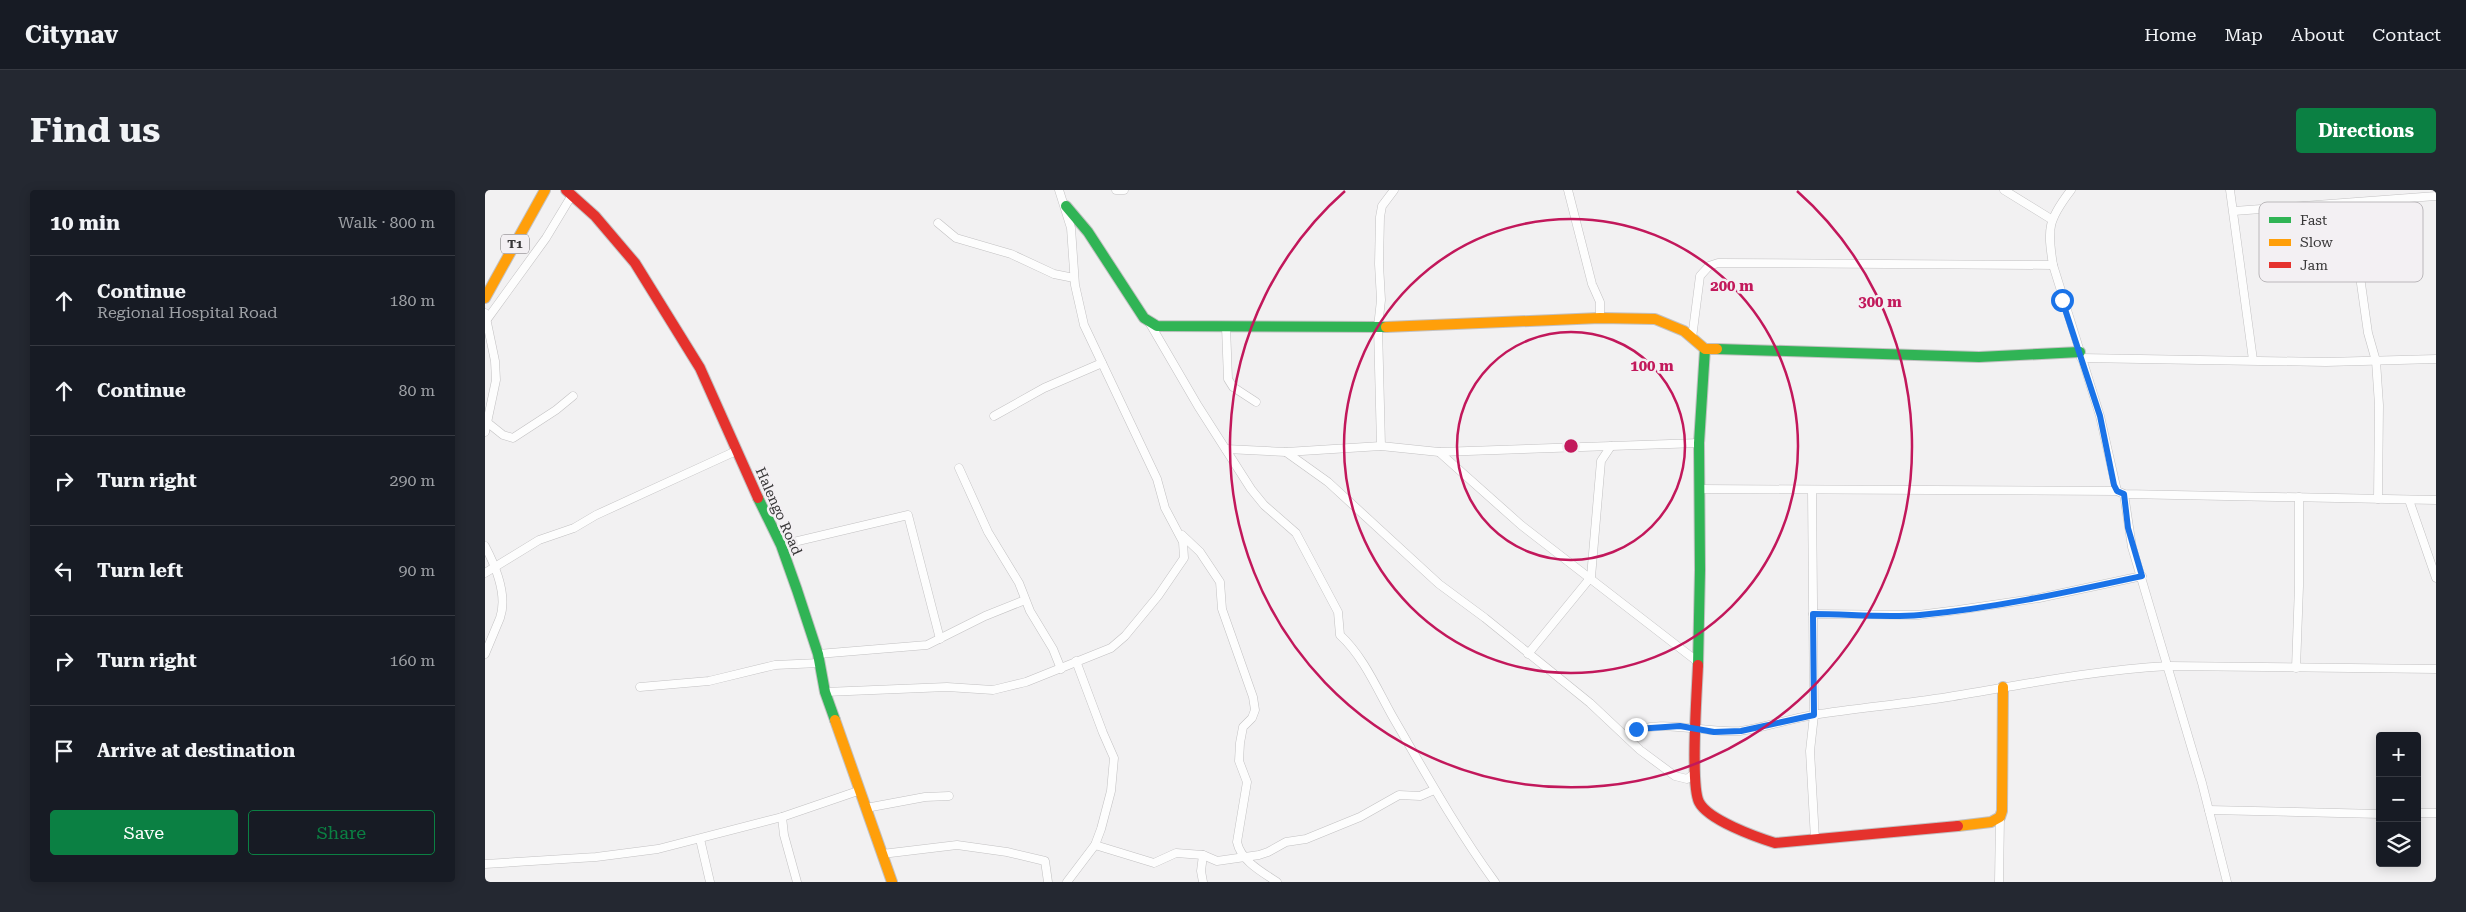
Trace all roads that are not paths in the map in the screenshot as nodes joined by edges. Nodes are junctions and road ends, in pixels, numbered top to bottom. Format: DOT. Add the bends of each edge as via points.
graph roads {
  1 [pos="545,190"];
  2 [pos="1059,190"];
  3 [pos="1116,190"];
  4 [pos="1125,190"];
  5 [pos="1394,190"];
  6 [pos="1568,190"];
  7 [pos="2004,190"];
  8 [pos="2071,190"];
  9 [pos="2231,190"];
  10 [pos="569,192"];
  11 [pos="2436,196"];
  12 [pos="2365,202"];
  13 [pos="1066,206"];
  14 [pos="2259,209"];
  15 [pos="2233,211"];
  16 [pos="2051,219"];
  17 [pos="938,223"];
  18 [pos="2053,265"];
  19 [pos="1074,278"];
  20 [pos="2361,282"];
  21 [pos="485,298"];
  22 [pos="486,315"];
  23 [pos="1600,318"];
  24 [pos="1149,322"];
  25 [pos="1226,327"];
  26 [pos="1378,328"];
  27 [pos="1691,338"];
  28 [pos="1705,349"];
  29 [pos="2080,355"];
  30 [pos="2253,360"];
  31 [pos="2436,360"];
  32 [pos="2376,361"];
  33 [pos="1101,363"];
  34 [pos="573,396"];
  35 [pos="1256,402"];
  36 [pos="995,416"];
  37 [pos="488,423"];
  38 [pos="485,432"];
  39 [pos="1699,442"];
  40 [pos="1381,446"];
  41 [pos="1611,446"];
  42 [pos="1226,449"];
  43 [pos="736,451"];
  44 [pos="1286,452"];
  45 [pos="1439,452"];
  46 [pos="959,468"];
  47 [pos="1700,489"];
  48 [pos="1812,490"];
  49 [pos="2120,492"];
  50 [pos="2299,497"];
  51 [pos="2378,498"];
  52 [pos="2409,500"];
  53 [pos="2436,500"];
  54 [pos="1180,534"];
  55 [pos="781,545"];
  56 [pos="485,546"];
  57 [pos="495,565"];
  58 [pos="485,573"];
  59 [pos="2142,576"];
  60 [pos="1591,577"];
  61 [pos="2436,578"];
  62 [pos="1025,600"];
  63 [pos="1813,614"];
  64 [pos="940,639"];
  65 [pos="485,654"];
  66 [pos="1529,654"];
  67 [pos="819,659"];
  68 [pos="1076,662"];
  69 [pos="1698,662"];
  70 [pos="2169,666"];
  71 [pos="2296,668"];
  72 [pos="1061,669"];
  73 [pos="2436,669"];
  74 [pos="640,687"];
  75 [pos="2003,688"];
  76 [pos="825,692"];
  77 [pos="1814,715"];
  78 [pos="1697,730"];
  79 [pos="1625,735"];
  80 [pos="1695,773"];
  81 [pos="858,790"];
  82 [pos="1434,790"];
  83 [pos="949,796"];
  84 [pos="866,808"];
  85 [pos="2209,810"];
  86 [pos="2421,813"];
  87 [pos="2436,813"];
  88 [pos="2376,814"];
  89 [pos="782,817"];
  90 [pos="2000,817"];
  91 [pos="699,839"];
  92 [pos="1815,839"];
  93 [pos="1095,844"];
  94 [pos="882,854"];
  95 [pos="1203,855"];
  96 [pos="1244,856"];
  97 [pos="485,864"];
  98 [pos="710,882"];
  99 [pos="797,882"];
  100 [pos="892,882"];
  101 [pos="1048,882"];
  102 [pos="1067,882"];
  103 [pos="1203,882"];
  104 [pos="1277,882"];
  105 [pos="1495,882"];
  106 [pos="1999,882"];
  107 [pos="2227,882"];
  1 -- 21 [label="main road, T1"];
  2 -- 13 [label="street"];
  3 -- 4 [label="street"];
  5 -- 26 [label="street" via="1382,206 1380,217"];
  6 -- 23 [label="street" via="1600,302"];
  7 -- 16 [label="street"];
  8 -- 16 [label="street"];
  9 -- 15 [label="street"];
  10 -- 22 [label="street" via="546,238"];
  10 -- 43 [label="main road, Halengo Road" via="621,244 635,263 700,368"];
  11 -- 12 [label="street"];
  13 -- 19 [label="street" via="1071,228"];
  13 -- 24 [label="main road" via="1088,232"];
  14 -- 15 [label="street"];
  15 -- 30 [label="street"];
  16 -- 18 [label="street"];
  17 -- 19 [label="street" via="956,238 1011,254 1054,274"];
  18 -- 27 [label="street" via="1718,263 1709,266 1700,276"];
  18 -- 29 [label="street"];
  19 -- 33 [label="street" via="1084,325"];
  20 -- 32 [label="street" via="2368,333"];
  22 -- 37 [label="street" via="496,380"];
  23 -- 26 [label="main road"];
  23 -- 27 [label="main road" via="1655,319 1675,326"];
  24 -- 25 [label="main road" via="1157,326"];
  24 -- 42 [label="street"];
  25 -- 26 [label="main road"];
  25 -- 35 [label="street" via="1228,379 1233,387"];
  26 -- 40 [label="street"];
  27 -- 28 [label="main road"];
  28 -- 29 [label="main road" via="1979,357"];
  28 -- 39 [label="main road"];
  29 -- 30 [label="street"];
  29 -- 49 [label="street"];
  30 -- 32 [label="street"];
  31 -- 32 [label="street"];
  32 -- 51 [label="street"];
  33 -- 36 [label="street" via="1044,388"];
  33 -- 54 [label="street" via="1157,479 1165,508"];
  34 -- 37 [label="street" via="513,438 503,436"];
  37 -- 38 [label="street"];
  39 -- 41 [label="street"];
  39 -- 47 [label="main road"];
  40 -- 44 [label="street"];
  40 -- 45 [label="street"];
  41 -- 45 [label="street"];
  41 -- 60 [label="street" via="1601,461"];
  42 -- 44 [label="street"];
  42 -- 82 [label="street" via="1255,494 1299,537 1338,612 1340,635 1367,671"];
  43 -- 55 [label="main road, Halengo Road"];
  43 -- 57 [label="street" via="596,515 575,528 539,540"];
  44 -- 66 [label="street" via="1328,482 1439,584"];
  45 -- 60 [label="street" via="1521,525"];
  46 -- 62 [label="street"];
  47 -- 48 [label="street"];
  47 -- 69 [label="main road"];
  48 -- 49 [label="street"];
  48 -- 63 [label="street"];
  49 -- 50 [label="street"];
  49 -- 59 [label="street"];
  50 -- 51 [label="street"];
  50 -- 71 [label="street"];
  51 -- 52 [label="street"];
  52 -- 53 [label="street"];
  52 -- 61 [label="street"];
  54 -- 68 [label="street" via="1184,558 1137,623 1111,648"];
  54 -- 96 [label="street" via="1200,552 1220,582 1222,609 1253,697 1255,710 1243,727 1240,743 1239,761 1247,782 1237,842"];
  55 -- 64 [label="street" via="908,514"];
  55 -- 67 [label="main road, Halengo Road"];
  56 -- 57 [label="street"];
  57 -- 58 [label="street"];
  57 -- 65 [label="street" via="501,592 501,617 493,629"];
  59 -- 63 [label="street" via="2039,598 1918,615"];
  59 -- 70 [label="street"];
  60 -- 66 [label="street"];
  60 -- 69 [label="street" via="1631,612"];
  62 -- 64 [label="street"];
  62 -- 72 [label="street"];
  63 -- 77 [label="street"];
  64 -- 67 [label="street" via="920,646"];
  66 -- 79 [label="street"];
  67 -- 74 [label="street" via="775,665 709,681"];
  67 -- 76 [label="main road, Halengo Road"];
  68 -- 72 [label="street"];
  68 -- 93 [label="street" via="1115,758 1105,815"];
  69 -- 78 [label="main road"];
  70 -- 71 [label="street"];
  70 -- 75 [label="street" via="2128,668"];
  70 -- 85 [label="street"];
  71 -- 73 [label="street"];
  72 -- 76 [label="street" via="993,690 947,688"];
  75 -- 77 [label="street"];
  75 -- 90 [label="main road"];
  76 -- 81 [label="main road, Halengo Road"];
  77 -- 78 [label="street" via="1741,731"];
  77 -- 92 [label="street" via="1810,751"];
  78 -- 79 [label="street" via="1680,726 1648,727"];
  78 -- 80 [label="main road"];
  79 -- 80 [label="street" via="1675,776 1687,779"];
  80 -- 92 [label="main road" via="1698,801 1725,823 1775,843"];
  81 -- 84 [label="main road, Halengo Road"];
  81 -- 89 [label="street"];
  82 -- 96 [label="street" via="1420,796 1399,795 1323,833 1286,842 1263,854"];
  82 -- 105 [label="street"];
  83 -- 84 [label="street"];
  84 -- 94 [label="main road, Halengo Road"];
  85 -- 88 [label="street"];
  85 -- 107 [label="street"];
  86 -- 87 [label="street"];
  89 -- 91 [label="street"];
  89 -- 99 [label="street"];
  90 -- 92 [label="main road" via="1974,825"];
  90 -- 106 [label="street"];
  91 -- 97 [label="street" via="629,854"];
  91 -- 98 [label="street"];
  93 -- 95 [label="street" via="1154,863 1176,853"];
  93 -- 102 [label="street"];
  94 -- 100 [label="main road, Halengo Road"];
  94 -- 101 [label="street" via="957,845 1007,852 1045,861"];
  95 -- 96 [label="street" via="1217,861"];
  95 -- 103 [label="street"];
  96 -- 104 [label="street"];
}
